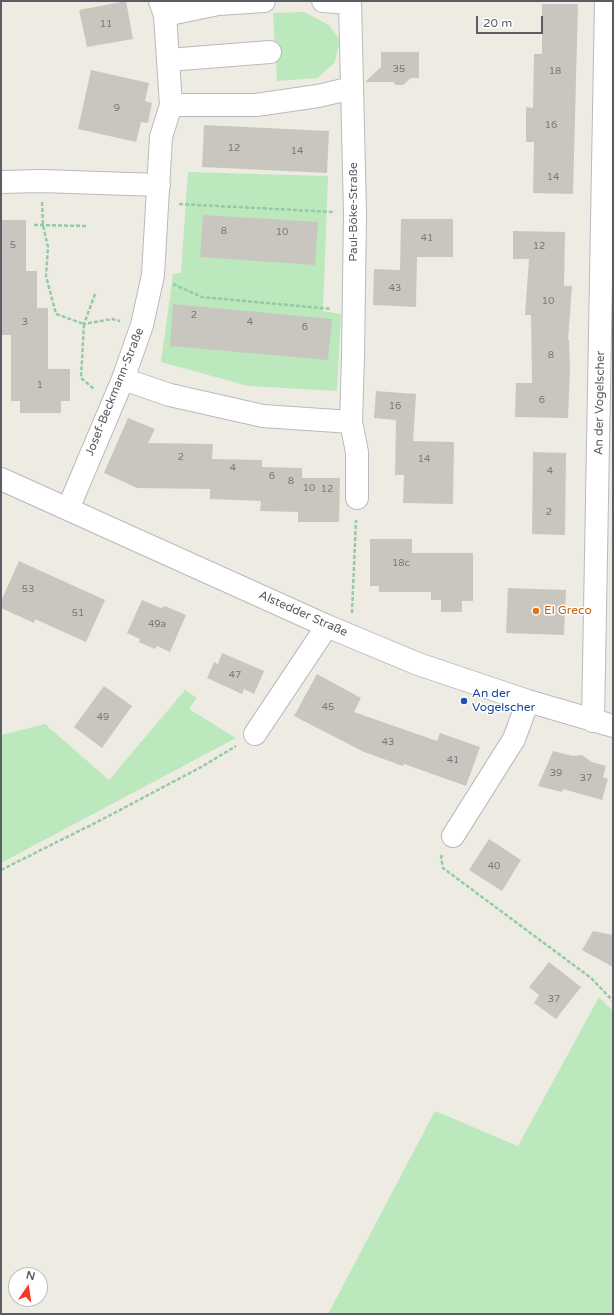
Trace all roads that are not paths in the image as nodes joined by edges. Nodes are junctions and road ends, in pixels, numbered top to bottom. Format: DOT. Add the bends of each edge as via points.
graph roads {
  1 [pos="264,1"];
  2 [pos="323,1"];
  3 [pos="606,1"];
  4 [pos="350,2"];
  5 [pos="162,8"];
  6 [pos="270,52"];
  7 [pos="168,60"];
  8 [pos="352,88"];
  9 [pos="171,105"];
  10 [pos="608,181"];
  11 [pos="1,182"];
  12 [pos="158,194"];
  13 [pos="122,380"];
  14 [pos="351,422"];
  15 [pos="1,479"];
  16 [pos="357,498"];
  17 [pos="68,510"];
  18 [pos="327,626"];
  19 [pos="528,701"];
  20 [pos="603,724"];
  21 [pos="255,734"];
  22 [pos="453,836"];
  1 -- 5 [label="street"];
  2 -- 4 [label="street, Paul-Böke-Straße"];
  3 -- 10 [label="street, An der Vogelscher"];
  4 -- 8 [label="street, Paul-Böke-Straße"];
  5 -- 7 [label="street, Josef-Beckmann-Straße"];
  6 -- 7 [label="street"];
  7 -- 9 [label="street, Josef-Beckmann-Straße"];
  8 -- 9 [label="street" via="256,105"];
  8 -- 14 [label="street, Paul-Böke-Straße" via="355,213"];
  9 -- 12 [label="street, Josef-Beckmann-Straße" via="161,137"];
  10 -- 20 [label="street, An der Vogelscher"];
  11 -- 12 [label="street" via="41,181"];
  12 -- 13 [label="street, Josef-Beckmann-Straße" via="153,275 142,325"];
  13 -- 14 [label="street" via="170,395 263,416"];
  13 -- 17 [label="street, Josef-Beckmann-Straße"];
  14 -- 16 [label="street, Paul-Böke-Straße" via="357,452"];
  15 -- 17 [label="street, Alstedder Straße"];
  17 -- 18 [label="street, Alstedder Straße"];
  18 -- 19 [label="street, Alstedder Straße" via="418,664"];
  18 -- 21 [label="street"];
  19 -- 20 [label="street, Alstedder Straße"];
  19 -- 22 [label="street" via="514,740"];
}
